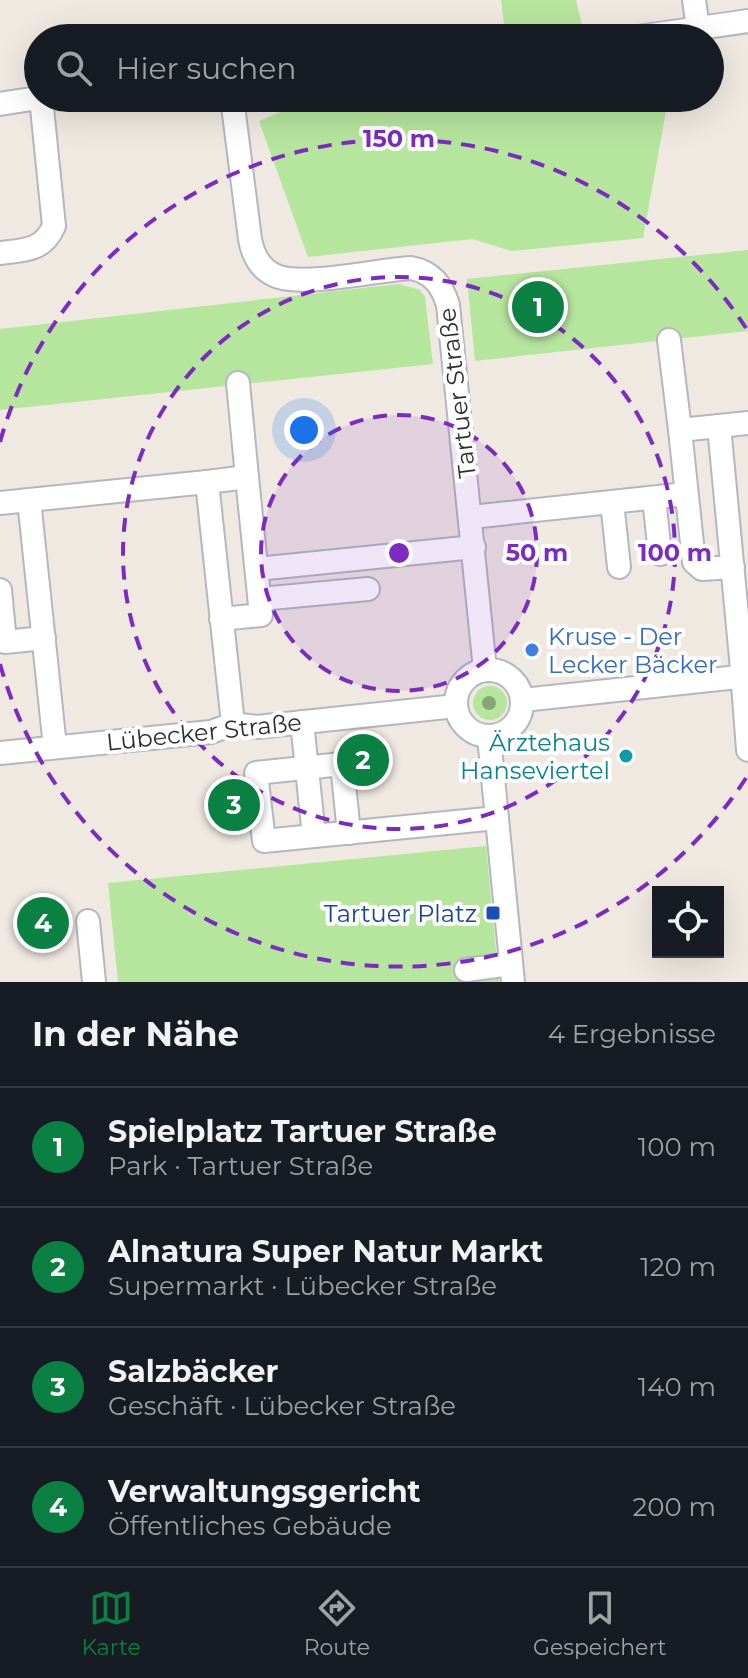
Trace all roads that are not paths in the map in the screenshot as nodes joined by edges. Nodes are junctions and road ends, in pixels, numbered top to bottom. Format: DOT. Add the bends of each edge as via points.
graph roads {
  1 [pos="694,0"];
  2 [pos="748,21"];
  3 [pos="697,24"];
  4 [pos="724,24"];
  5 [pos="24,100"];
  6 [pos="0,104"];
  7 [pos="41,112"];
  8 [pos="234,112"];
  9 [pos="0,253"];
  10 [pos="669,340"];
  11 [pos="238,383"];
  12 [pos="748,423"];
  13 [pos="719,426"];
  14 [pos="680,430"];
  15 [pos="247,477"];
  16 [pos="207,482"];
  17 [pos="686,494"];
  18 [pos="654,498"];
  19 [pos="29,500"];
  20 [pos="612,502"];
  21 [pos="0,503"];
  22 [pos="471,517"];
  23 [pos="739,539"];
  24 [pos="474,547"];
  25 [pos="660,554"];
  26 [pos="619,567"];
  27 [pos="733,567"];
  28 [pos="257,569"];
  29 [pos="368,589"];
  30 [pos="0,590"];
  31 [pos="260,599"];
  32 [pos="221,619"];
  33 [pos="44,638"];
  34 [pos="3,643"];
  35 [pos="485,670"];
  36 [pos="744,677"];
  37 [pos="523,700"];
  38 [pos="456,706"];
  39 [pos="302,722"];
  40 [pos="233,724"];
  41 [pos="489,737"];
  42 [pos="55,747"];
  43 [pos="748,750"];
  44 [pos="0,753"];
  45 [pos="307,768"];
  46 [pos="497,818"];
  47 [pos="349,833"];
  48 [pos="314,836"];
  49 [pos="88,921"];
  50 [pos="466,970"];
  51 [pos="512,973"];
  52 [pos="94,982"];
  1 -- 3 [label="street"];
  2 -- 4 [label="street"];
  5 -- 6 [label="street"];
  7 -- 9 [label="street" via="54,226 48,240 34,249"];
  8 -- 22 [label="street, Tartuer Straße" via="250,239 263,267 279,277 303,279 411,268 427,274 442,289"];
  10 -- 14 [label="street"];
  11 -- 15 [label="street"];
  12 -- 13 [label="street"];
  13 -- 14 [label="street"];
  13 -- 23 [label="street"];
  14 -- 17 [label="street"];
  15 -- 16 [label="street"];
  15 -- 28 [label="street"];
  16 -- 19 [label="street"];
  16 -- 32 [label="street"];
  17 -- 18 [label="street"];
  17 -- 27 [label="street" via="694,562 702,569"];
  18 -- 20 [label="street"];
  18 -- 25 [label="street"];
  19 -- 21 [label="street"];
  19 -- 33 [label="street"];
  20 -- 22 [label="street"];
  20 -- 26 [label="street"];
  22 -- 24 [label="street, Tartuer Straße"];
  23 -- 27 [label="street"];
  24 -- 28 [label="street"];
  24 -- 35 [label="street, Tartuer Straße"];
  27 -- 36 [label="street"];
  28 -- 31 [label="street"];
  29 -- 31 [label="street"];
  30 -- 34 [label="street"];
  31 -- 32 [label="street" via="261,615"];
  32 -- 40 [label="street"];
  33 -- 34 [label="street"];
  33 -- 42 [label="street"];
  35 -- 37 [label="street" via="509,676"];
  35 -- 38 [label="street" via="462,683"];
  36 -- 37 [label="street"];
  36 -- 43 [label="street"];
  37 -- 41 [label="street" via="514,726"];
  38 -- 39 [label="street, Lübecker Straße"];
  38 -- 41 [label="street" via="467,728"];
  39 -- 40 [label="street, Lübecker Straße"];
  39 -- 45 [label="street"];
  40 -- 42 [label="street, Lübecker Straße" via="211,732"];
  41 -- 46 [label="street"];
  42 -- 44 [label="street, Lübecker Straße"];
  45 -- 47 [label="street" via="342,764"];
  45 -- 48 [label="street"];
  45 -- 48 [label="street" via="256,773 264,841"];
  46 -- 47 [label="street"];
  46 -- 51 [label="street"];
  47 -- 48 [label="street"];
  49 -- 52 [label="street"];
  50 -- 51 [label="street"];
}
